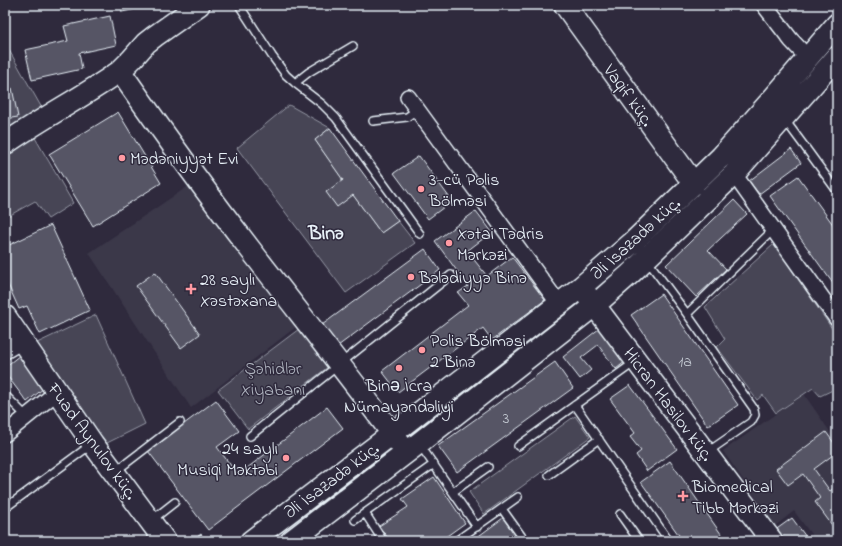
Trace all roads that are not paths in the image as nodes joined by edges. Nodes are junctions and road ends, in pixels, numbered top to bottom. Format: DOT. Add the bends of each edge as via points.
graph roads {
  1 [pos="199,5"];
  2 [pos="239,5"];
  3 [pos="565,5"];
  4 [pos="764,5"];
  5 [pos="837,24"];
  6 [pos="353,46"];
  7 [pos="837,57"];
  8 [pos="808,58"];
  9 [pos="120,71"];
  10 [pos="295,83"];
  11 [pos="408,97"];
  12 [pos="418,110"];
  13 [pos="783,119"];
  14 [pos="373,121"];
  15 [pos="5,144"];
  16 [pos="734,174"];
  17 [pos="694,184"];
  18 [pos="837,191"];
  19 [pos="773,230"];
  20 [pos="420,234"];
  21 [pos="646,259"];
  22 [pos="451,275"];
  23 [pos="581,287"];
  24 [pos="559,304"];
  25 [pos="594,305"];
  26 [pos="687,314"];
  27 [pos="5,316"];
  28 [pos="837,319"];
  29 [pos="13,346"];
  30 [pos="636,361"];
  31 [pos="340,364"];
  32 [pos="57,392"];
  33 [pos="5,395"];
  34 [pos="575,405"];
  35 [pos="26,416"];
  36 [pos="180,422"];
  37 [pos="399,428"];
  38 [pos="5,434"];
  39 [pos="250,436"];
  40 [pos="599,439"];
  41 [pos="93,444"];
  42 [pos="518,446"];
  43 [pos="412,448"];
  44 [pos="706,453"];
  45 [pos="434,464"];
  46 [pos="488,467"];
  47 [pos="114,473"];
  48 [pos="549,475"];
  49 [pos="453,492"];
  50 [pos="518,497"];
  51 [pos="175,502"];
  52 [pos="5,508"];
  53 [pos="502,509"];
  54 [pos="365,513"];
  55 [pos="620,514"];
  56 [pos="355,520"];
  57 [pos="477,527"];
  58 [pos="158,535"];
  59 [pos="251,541"];
  60 [pos="291,541"];
  61 [pos="383,541"];
  62 [pos="456,541"];
  63 [pos="525,541"];
  64 [pos="639,541"];
  65 [pos="669,541"];
  66 [pos="772,541"];
  1 -- 9 [label="main road" via="146,43"];
  2 -- 10 [label="lane" via="272,56"];
  3 -- 17 [label="main road, Vaqif küç."];
  4 -- 8 [label="street"];
  5 -- 8 [label="main road, Əli İsazadə küç."];
  6 -- 10 [label="lane"];
  7 -- 13 [label="main road, Əli İsazadə küç."];
  8 -- 17 [label="main road, Əli İsazadə küç."];
  9 -- 15 [label="main road"];
  9 -- 31 [label="main road" via="250,248"];
  10 -- 20 [label="lane" via="336,118"];
  11 -- 12 [label="street"];
  12 -- 14 [label="lane" via="407,117"];
  12 -- 24 [label="street"];
  13 -- 16 [label="main road, Əli İsazadə küç."];
  13 -- 18 [label="lane"];
  16 -- 19 [label="street"];
  16 -- 21 [label="main road, Əli İsazadə küç."];
  17 -- 23 [label="main road, Əli İsazadə küç."];
  19 -- 26 [label="lane"];
  19 -- 28 [label="street"];
  21 -- 25 [label="main road, Əli İsazadə küç."];
  21 -- 26 [label="lane"];
  22 -- 31 [label="lane"];
  23 -- 24 [label="main road, Əli İsazadə küç."];
  23 -- 25 [label="main road, Hicran Hasilov küç."];
  24 -- 37 [label="main road, Əli İsazadə küç."];
  25 -- 30 [label="main road, Hicran Hasilov küç."];
  25 -- 43 [label="main road, Əli İsazadə küç."];
  26 -- 44 [label="lane" via="754,408 755,415 751,422"];
  27 -- 29 [label="main road, Fuad Aynulov küç."];
  29 -- 32 [label="main road, Fuad Aynulov küç."];
  30 -- 34 [label="lane"];
  30 -- 44 [label="main road, Hicran Hasilov küç."];
  31 -- 37 [label="main road"];
  31 -- 39 [label="lane"];
  32 -- 35 [label="street"];
  32 -- 41 [label="main road, Fuad Aynulov küç."];
  33 -- 35 [label="lane"];
  34 -- 40 [label="lane"];
  34 -- 42 [label="lane"];
  35 -- 38 [label="street"];
  36 -- 47 [label="lane"];
  37 -- 43 [label="main road"];
  37 -- 59 [label="main road, Əli İsazadə küç."];
  40 -- 48 [label="lane"];
  40 -- 65 [label="lane"];
  41 -- 47 [label="main road, Fuad Aynulov küç."];
  41 -- 52 [label="lane"];
  43 -- 45 [label="lane"];
  43 -- 60 [label="main road, Əli İsazadə küç."];
  44 -- 66 [label="main road, Hicran Hasilov küç."];
  45 -- 49 [label="lane"];
  45 -- 54 [label="lane"];
  46 -- 49 [label="lane"];
  47 -- 58 [label="main road, Fuad Aynulov küç."];
  49 -- 57 [label="lane"];
  50 -- 53 [label="lane"];
  51 -- 58 [label="lane"];
  53 -- 57 [label="lane"];
  53 -- 63 [label="lane"];
  54 -- 56 [label="lane"];
  54 -- 61 [label="lane"];
  55 -- 64 [label="lane"];
  57 -- 62 [label="lane"];
}
